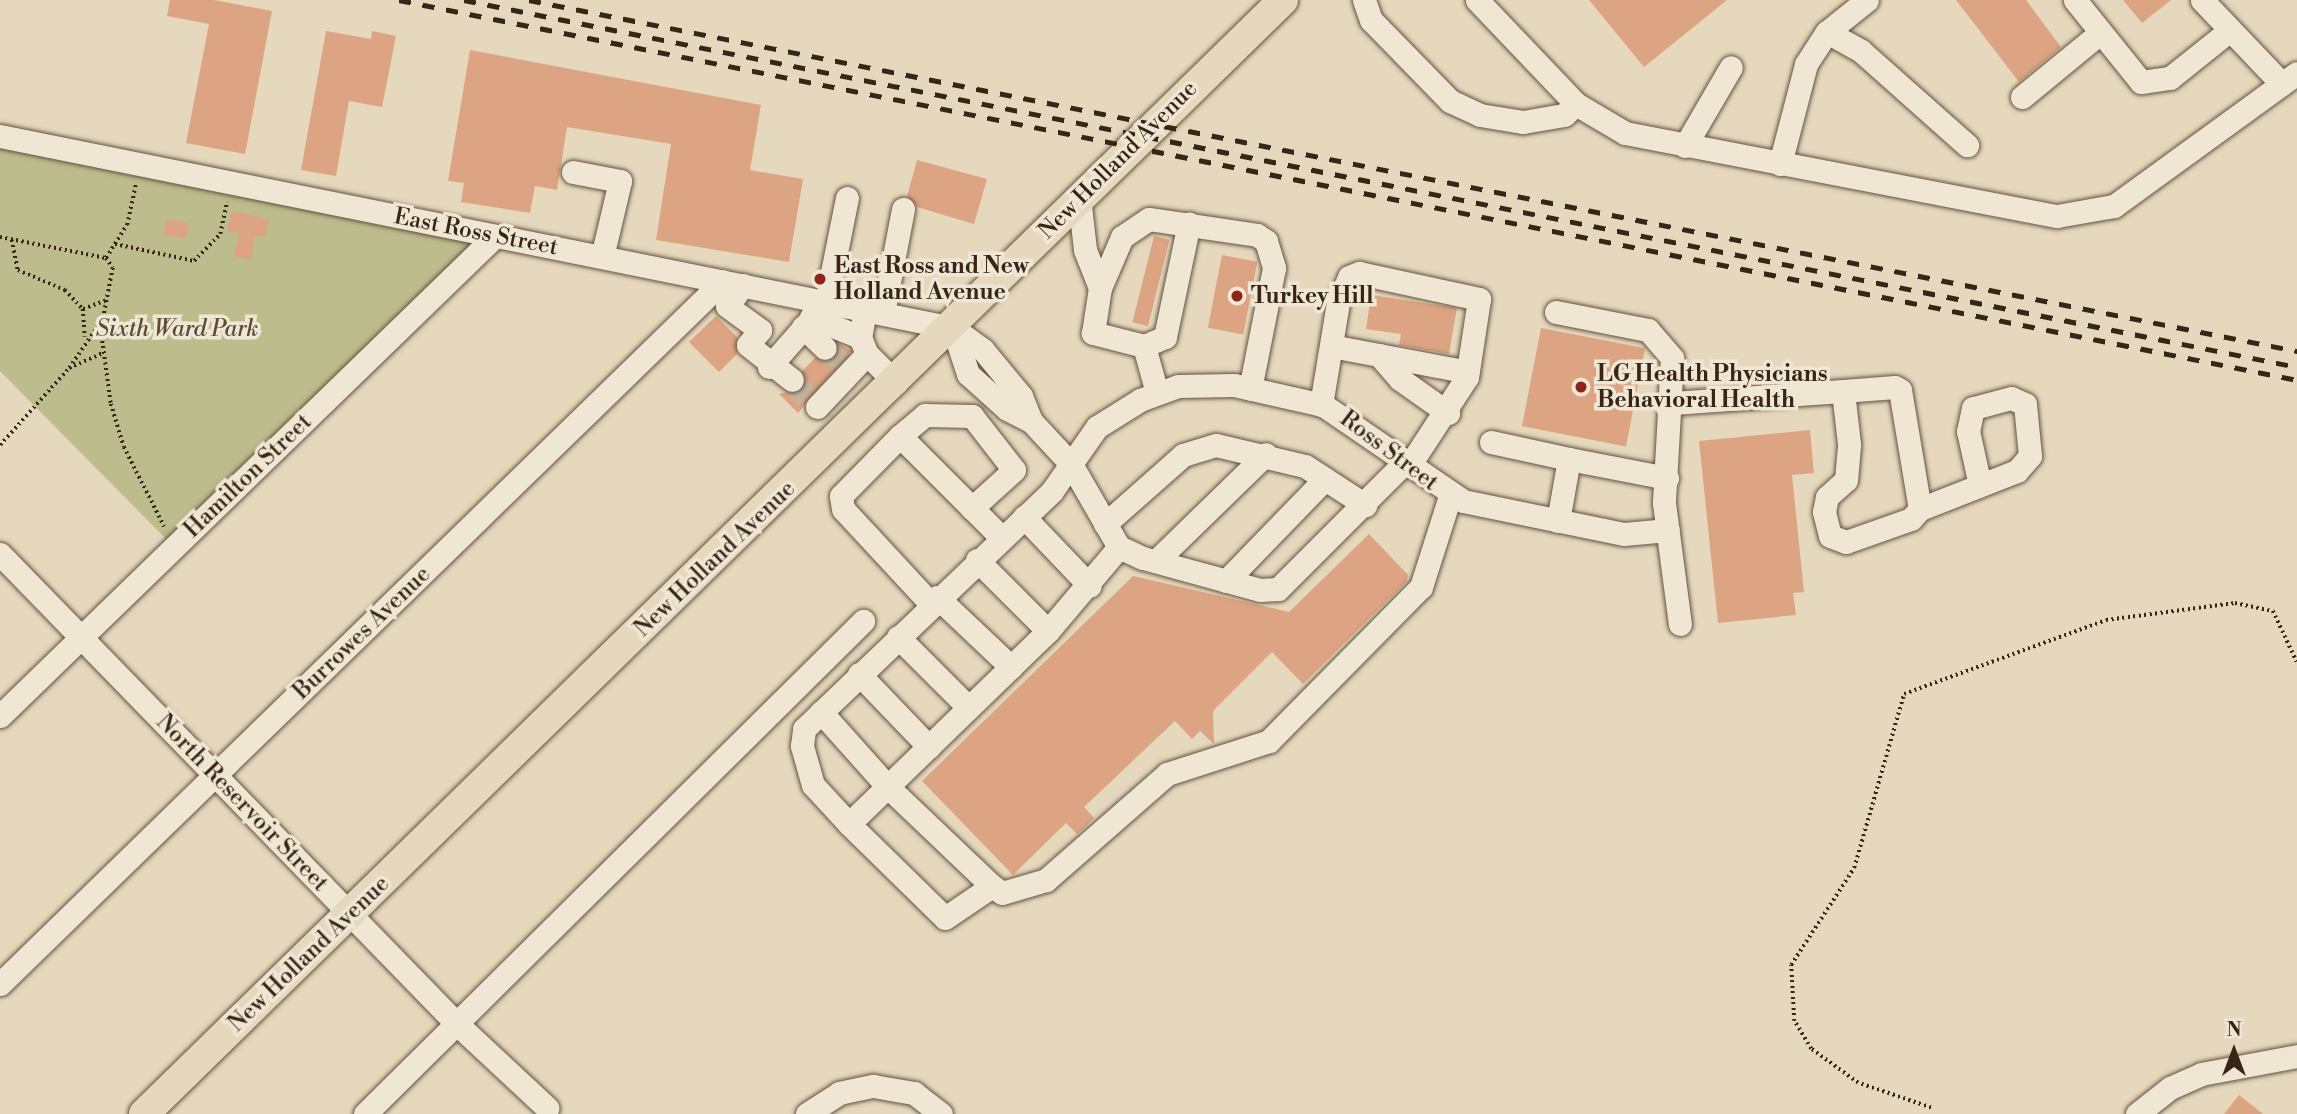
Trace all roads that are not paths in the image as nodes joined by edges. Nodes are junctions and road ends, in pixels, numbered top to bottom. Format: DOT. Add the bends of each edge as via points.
graph roads {
  1 [pos="1364,0"];
  2 [pos="1477,0"];
  3 [pos="1867,0"];
  4 [pos="2075,0"];
  5 [pos="2202,0"];
  6 [pos="1276,3"];
  7 [pos="2230,30"];
  8 [pos="1827,32"];
  9 [pos="2101,33"];
  10 [pos="1731,67"];
  11 [pos="2289,78"];
  12 [pos="2022,97"];
  13 [pos="1576,104"];
  14 [pos="0,136"];
  15 [pos="1967,145"];
  16 [pos="1685,146"];
  17 [pos="1780,164"];
  18 [pos="573,172"];
  19 [pos="1079,197"];
  20 [pos="847,198"];
  21 [pos="903,209"];
  22 [pos="1189,223"];
  23 [pos="495,236"];
  24 [pos="602,257"];
  25 [pos="734,283"];
  26 [pos="1100,288"];
  27 [pos="874,312"];
  28 [pos="1556,312"];
  29 [pos="813,315"];
  30 [pos="953,328"];
  31 [pos="1144,346"];
  32 [pos="1331,346"];
  33 [pos="825,348"];
  34 [pos="1379,355"];
  35 [pos="856,357"];
  36 [pos="769,367"];
  37 [pos="1468,372"];
  38 [pos="896,383"];
  39 [pos="788,385"];
  40 [pos="1251,389"];
  41 [pos="1843,391"];
  42 [pos="1157,393"];
  43 [pos="1673,403"];
  44 [pos="1321,405"];
  45 [pos="820,413"];
  46 [pos="1448,413"];
  47 [pos="900,436"];
  48 [pos="1491,442"];
  49 [pos="1266,454"];
  50 [pos="1569,459"];
  51 [pos="1071,464"];
  52 [pos="1407,464"];
  53 [pos="1667,478"];
  54 [pos="1325,479"];
  55 [pos="1980,485"];
  56 [pos="1450,496"];
  57 [pos="1365,506"];
  58 [pos="972,508"];
  59 [pos="1920,509"];
  60 [pos="1024,517"];
  61 [pos="1558,521"];
  62 [pos="1104,524"];
  63 [pos="1668,530"];
  64 [pos="1002,538"];
  65 [pos="1119,547"];
  66 [pos="0,554"];
  67 [pos="977,561"];
  68 [pos="1156,561"];
  69 [pos="1226,581"];
  70 [pos="1090,586"];
  71 [pos="934,601"];
  72 [pos="863,621"];
  73 [pos="1680,624"];
  74 [pos="1048,631"];
  75 [pos="81,637"];
  76 [pos="898,637"];
  77 [pos="1011,667"];
  78 [pos="859,674"];
  79 [pos="969,708"];
  80 [pos="821,712"];
  81 [pos="0,716"];
  82 [pos="929,747"];
  83 [pos="215,775"];
  84 [pos="888,787"];
  85 [pos="849,824"];
  86 [pos="992,886"];
  87 [pos="350,914"];
  88 [pos="0,984"];
  89 [pos="456,1023"];
  90 [pos="2297,1056"];
  91 [pos="547,1108"];
  92 [pos="144,1114"];
  93 [pos="365,1114"];
  94 [pos="807,1114"];
  95 [pos="941,1114"];
  96 [pos="2137,1114"];
  1 -- 13 [label="street" via="1371,20 1450,101 1480,115 1523,122 1564,115"];
  2 -- 13 [label="street"];
  3 -- 8 [label="street"];
  4 -- 9 [label="street"];
  5 -- 7 [label="street"];
  6 -- 19 [label="main road, New Holland Avenue"];
  7 -- 9 [label="street" via="2170,78 2156,83 2133,76"];
  7 -- 11 [label="street"];
  8 -- 15 [label="street" via="1861,51"];
  8 -- 17 [label="street" via="1806,64"];
  9 -- 12 [label="street"];
  10 -- 16 [label="street"];
  11 -- 17 [label="street" via="2133,194 2095,213 2035,214"];
  13 -- 16 [label="street" via="1625,133"];
  14 -- 23 [label="street, East Ross Street"];
  16 -- 17 [label="street"];
  18 -- 24 [label="street" via="620,181"];
  19 -- 26 [label="street" via="1085,250"];
  19 -- 30 [label="main road, New Holland Avenue"];
  20 -- 29 [label="street"];
  21 -- 27 [label="street"];
  22 -- 26 [label="street" via="1149,219 1134,226 1122,237"];
  22 -- 31 [label="street" via="1165,337"];
  22 -- 40 [label="street" via="1257,235 1273,254"];
  23 -- 24 [label="street, East Ross Street"];
  23 -- 75 [label="street, Hamilton Street"];
  24 -- 25 [label="street, East Ross Street"];
  25 -- 29 [label="street, East Ross Street"];
  25 -- 36 [label="street" via="727,306 760,330 748,345"];
  25 -- 83 [label="street, Burrowes Avenue"];
  26 -- 31 [label="street" via="1093,332"];
  27 -- 29 [label="street, East Ross Street"];
  27 -- 30 [label="street, East Ross Street"];
  27 -- 35 [label="street"];
  28 -- 43 [label="street" via="1648,330 1672,358"];
  29 -- 33 [label="street"];
  29 -- 35 [label="street"];
  29 -- 36 [label="street"];
  30 -- 38 [label="main road, New Holland Avenue"];
  30 -- 51 [label="street" via="968,374 1006,409 1031,421"];
  31 -- 42 [label="street"];
  32 -- 34 [label="street"];
  32 -- 37 [label="street" via="1338,302 1349,277 1359,273 1471,294 1482,307"];
  32 -- 44 [label="street"];
  34 -- 37 [label="street"];
  34 -- 46 [label="street" via="1400,379"];
  35 -- 38 [label="street"];
  35 -- 45 [label="street"];
  36 -- 39 [label="street"];
  37 -- 46 [label="street"];
  38 -- 45 [label="main road, New Holland Avenue"];
  40 -- 42 [label="street, Ross Street" via="1196,383"];
  40 -- 44 [label="street, Ross Street"];
  41 -- 43 [label="street"];
  41 -- 59 [label="street" via="1895,387 1904,395"];
  41 -- 59 [label="street" via="1849,444 1846,480 1824,504 1830,536 1846,542 1911,519"];
  42 -- 51 [label="street, Ross Street" via="1097,427"];
  43 -- 53 [label="street"];
  44 -- 52 [label="street, Ross Street" via="1353,422"];
  45 -- 87 [label="main road, New Holland Avenue"];
  46 -- 52 [label="street"];
  47 -- 58 [label="street"];
  47 -- 58 [label="street" via="925,415 972,416 1014,470"];
  47 -- 71 [label="street" via="841,496 843,509"];
  48 -- 50 [label="street"];
  49 -- 54 [label="street"];
  49 -- 62 [label="street" via="1216,445 1196,447"];
  49 -- 68 [label="street"];
  50 -- 53 [label="street"];
  50 -- 61 [label="street"];
  51 -- 60 [label="street, Ross Street"];
  51 -- 62 [label="street"];
  52 -- 56 [label="street, Ross Street"];
  52 -- 57 [label="street"];
  53 -- 63 [label="street"];
  54 -- 57 [label="street"];
  54 -- 69 [label="street"];
  55 -- 59 [label="street"];
  56 -- 61 [label="street, Ross Street"];
  56 -- 86 [label="street" via="1422,587 1305,698 1269,741 1167,774 1046,880 1002,893"];
  57 -- 69 [label="street" via="1278,589"];
  58 -- 64 [label="street"];
  60 -- 64 [label="street, Ross Street"];
  60 -- 70 [label="street"];
  61 -- 63 [label="street, Ross Street" via="1624,534"];
  62 -- 65 [label="street"];
  63 -- 73 [label="street"];
  64 -- 67 [label="street, Ross Street"];
  65 -- 68 [label="street"];
  65 -- 70 [label="street"];
  66 -- 75 [label="street, North Reservoir Street"];
  67 -- 71 [label="street, Ross Street"];
  67 -- 74 [label="street"];
  68 -- 69 [label="street"];
  70 -- 74 [label="street"];
  71 -- 76 [label="street, Ross Street"];
  71 -- 77 [label="street"];
  72 -- 89 [label="street"];
  74 -- 77 [label="street"];
  75 -- 81 [label="street, Hamilton Street"];
  75 -- 83 [label="street, North Reservoir Street"];
  76 -- 78 [label="street, Ross Street"];
  76 -- 79 [label="street"];
  77 -- 79 [label="street"];
  78 -- 80 [label="street, Ross Street"];
  78 -- 82 [label="street"];
  79 -- 82 [label="street"];
  80 -- 84 [label="street"];
  80 -- 85 [label="street, Ross Street" via="804,729 802,746 813,785"];
  82 -- 84 [label="street"];
  83 -- 87 [label="street, North Reservoir Street"];
  83 -- 88 [label="street, Burrowes Avenue"];
  84 -- 85 [label="street"];
  84 -- 86 [label="street"];
  85 -- 86 [label="street, Ross Street" via="945,918"];
  87 -- 89 [label="street, North Reservoir Street"];
  87 -- 92 [label="main road, New Holland Avenue"];
  89 -- 91 [label="street, North Reservoir Street"];
  89 -- 93 [label="street"];
  90 -- 96 [label="street" via="2201,1074 2170,1088"];
  94 -- 95 [label="street" via="839,1093 873,1086 914,1093"];
}
